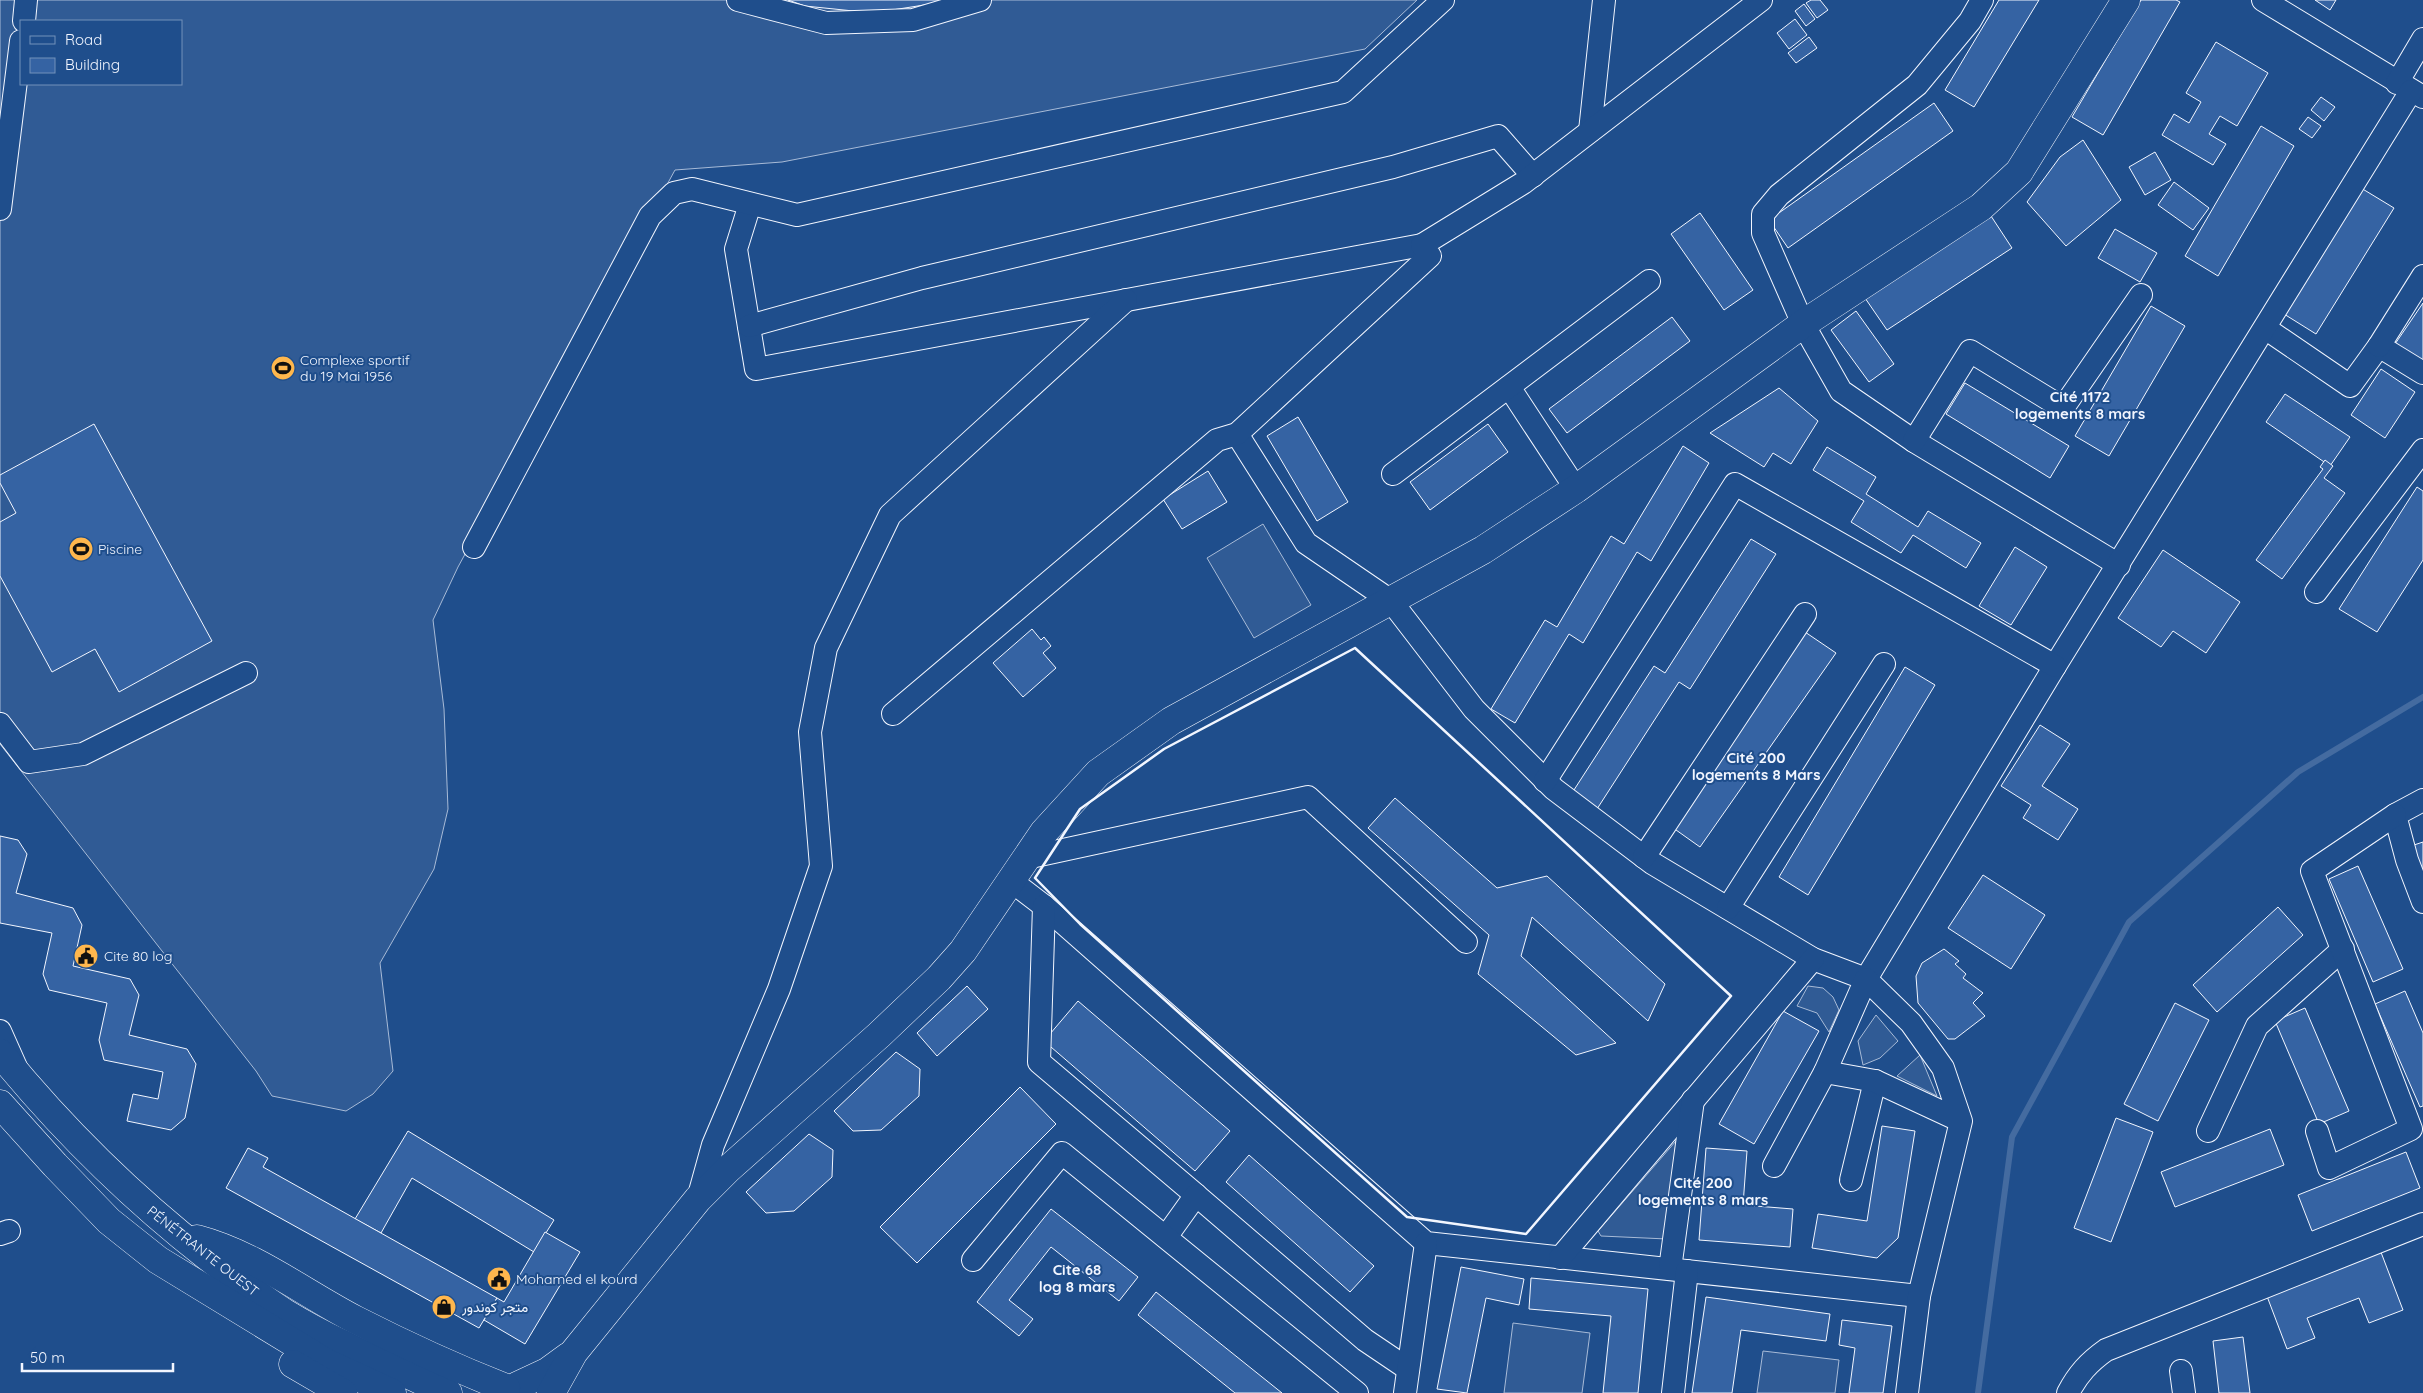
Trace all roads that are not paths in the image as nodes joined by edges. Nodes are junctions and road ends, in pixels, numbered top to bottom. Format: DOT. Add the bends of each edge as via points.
graph roads {
  1 [pos="26,0"];
  2 [pos="738,0"];
  3 [pos="980,0"];
  4 [pos="1443,0"];
  5 [pos="1604,0"];
  6 [pos="1761,0"];
  7 [pos="1982,0"];
  8 [pos="2126,0"];
  9 [pos="2263,0"];
  10 [pos="24,20"];
  11 [pos="2423,40"];
  12 [pos="20,48"];
  13 [pos="2410,90"];
  14 [pos="1590,131"];
  15 [pos="1533,176"];
  16 [pos="750,204"];
  17 [pos="0,208"];
  18 [pos="1422,245"];
  19 [pos="2423,276"];
  20 [pos="1649,281"];
  21 [pos="2141,296"];
  22 [pos="1126,300"];
  23 [pos="1803,324"];
  24 [pos="749,326"];
  25 [pos="2265,328"];
  26 [pos="2380,346"];
  27 [pos="2423,373"];
  28 [pos="1509,387"];
  29 [pos="1237,434"];
  30 [pos="1914,441"];
  31 [pos="2423,450"];
  32 [pos="1393,474"];
  33 [pos="1576,489"];
  34 [pos="474,547"];
  35 [pos="2119,566"];
  36 [pos="2316,592"];
  37 [pos="1391,601"];
  38 [pos="1805,614"];
  39 [pos="1884,664"];
  40 [pos="2056,666"];
  41 [pos="246,673"];
  42 [pos="893,714"];
  43 [pos="0,724"];
  44 [pos="1545,780"];
  45 [pos="2423,800"];
  46 [pos="2395,815"];
  47 [pos="1644,857"];
  48 [pos="1026,858"];
  49 [pos="1010,880"];
  50 [pos="2423,902"];
  51 [pos="1044,906"];
  52 [pos="1728,908"];
  53 [pos="1466,942"];
  54 [pos="2343,948"];
  55 [pos="1813,959"];
  56 [pos="1866,979"];
  57 [pos="0,1031"];
  58 [pos="0,1054"];
  59 [pos="1826,1072"];
  60 [pos="22,1081"];
  61 [pos="1875,1081"];
  62 [pos="1693,1100"];
  63 [pos="0,1104"];
  64 [pos="1961,1121"];
  65 [pos="2208,1131"];
  66 [pos="2317,1131"];
  67 [pos="1774,1166"];
  68 [pos="1852,1180"];
  69 [pos="1196,1195"];
  70 [pos="698,1199"];
  71 [pos="2423,1224"];
  72 [pos="181,1236"];
  73 [pos="1166,1237"];
  74 [pos="1426,1243"];
  75 [pos="1560,1258"];
  76 [pos="973,1260"];
  77 [pos="1679,1270"];
  78 [pos="213,1294"];
  79 [pos="1919,1296"];
  80 [pos="574,1352"];
  81 [pos="1408,1370"];
  82 [pos="314,1383"];
  83 [pos="514,1390"];
  84 [pos="1347,1390"];
  85 [pos="343,1393"];
  86 [pos="392,1393"];
  87 [pos="448,1393"];
  88 [pos="551,1393"];
  89 [pos="1405,1393"];
  90 [pos="1673,1393"];
  91 [pos="1907,1393"];
  92 [pos="2068,1393"];
  1 -- 10 [label="street"];
  2 -- 3 [label="street" via="826,24 913,20"];
  4 -- 16 [label="street" via="1343,92 797,215"];
  5 -- 14 [label="street"];
  6 -- 14 [label="street"];
  7 -- 23 [label="street" via="1970,21 1917,85 1779,195 1763,214 1763,233"];
  8 -- 23 [label="main road" via="2019,172 1981,206"];
  9 -- 13 [label="street"];
  11 -- 13 [label="street"];
  12 -- 17 [label="street"];
  13 -- 25 [label="street"];
  14 -- 15 [label="street"];
  15 -- 18 [label="street"];
  15 -- 24 [label="street" via="1498,136 1393,167 922,278"];
  16 -- 24 [label="street" via="736,249"];
  16 -- 34 [label="street" via="692,190 674,194 650,216"];
  18 -- 22 [label="street"];
  18 -- 29 [label="street" via="1430,256"];
  19 -- 26 [label="street"];
  20 -- 28 [label="street"];
  21 -- 30 [label="street" via="2063,408 1970,351"];
  22 -- 24 [label="street" via="756,369"];
  22 -- 70 [label="street" via="890,515 885,524 826,648 810,732 821,866 779,989 713,1145"];
  23 -- 30 [label="street" via="1841,391"];
  23 -- 33 [label="main road"];
  25 -- 26 [label="street" via="2350,386"];
  25 -- 35 [label="street"];
  26 -- 27 [label="street"];
  28 -- 32 [label="street"];
  28 -- 33 [label="street"];
  29 -- 37 [label="street" via="1306,543"];
  29 -- 42 [label="street" via="1217,440"];
  30 -- 35 [label="street"];
  31 -- 36 [label="street"];
  33 -- 37 [label="main road" via="1483,550"];
  35 -- 40 [label="street"];
  37 -- 44 [label="street" via="1474,710"];
  37 -- 48 [label="main road" via="1172,721 1131,748 1098,773 1044,832"];
  38 -- 47 [label="street"];
  39 -- 52 [label="street"];
  40 -- 44 [label="street" via="1735,484"];
  40 -- 56 [label="street"];
  41 -- 43 [label="street" via="84,754 29,762"];
  44 -- 47 [label="street"];
  45 -- 46 [label="street"];
  46 -- 50 [label="street" via="2406,860"];
  46 -- 54 [label="street" via="2312,871"];
  47 -- 52 [label="street"];
  48 -- 49 [label="main road"];
  48 -- 53 [label="street" via="1308,797"];
  49 -- 51 [label="street"];
  49 -- 70 [label="main road" via="963,951 939,978"];
  51 -- 69 [label="street" via="1039,1062"];
  51 -- 74 [label="street"];
  52 -- 55 [label="street"];
  54 -- 65 [label="street" via="2257,1026"];
  54 -- 66 [label="street" via="2411,1129 2328,1168"];
  55 -- 56 [label="street"];
  55 -- 62 [label="street"];
  56 -- 59 [label="street"];
  56 -- 64 [label="street" via="1911,1023 1943,1068"];
  57 -- 60 [label="street"];
  58 -- 60 [label="main road, PÉNÉTRANTE OUEST"];
  59 -- 61 [label="street"];
  59 -- 67 [label="street"];
  60 -- 72 [label="main road, PÉNÉTRANTE OUEST" via="56,1120 129,1192"];
  61 -- 64 [label="street"];
  61 -- 68 [label="street"];
  62 -- 75 [label="street"];
  62 -- 77 [label="street"];
  63 -- 78 [label="main road, PÉNÉTRANTE OUEST" via="109,1221 158,1260"];
  64 -- 79 [label="street"];
  69 -- 73 [label="street"];
  69 -- 81 [label="street" via="1365,1340"];
  70 -- 80 [label="main road"];
  71 -- 92 [label="street" via="2106,1350 2089,1362"];
  72 -- 83 [label="main road" via="225,1248 356,1320 462,1371"];
  72 -- 87 [label="main road, PÉNÉTRANTE OUEST" via="284,1312 337,1341"];
  73 -- 76 [label="street" via="1062,1153"];
  73 -- 84 [label="street"];
  74 -- 75 [label="street"];
  74 -- 81 [label="street"];
  75 -- 77 [label="street"];
  77 -- 79 [label="street"];
  77 -- 90 [label="street"];
  78 -- 82 [label="main road" via="250,1333"];
  78 -- 86 [label="main road, PÉNÉTRANTE OUEST" via="325,1362"];
  79 -- 91 [label="street"];
  80 -- 83 [label="main road"];
  80 -- 88 [label="main road"];
  81 -- 89 [label="street"];
  82 -- 85 [label="main road"];
}
